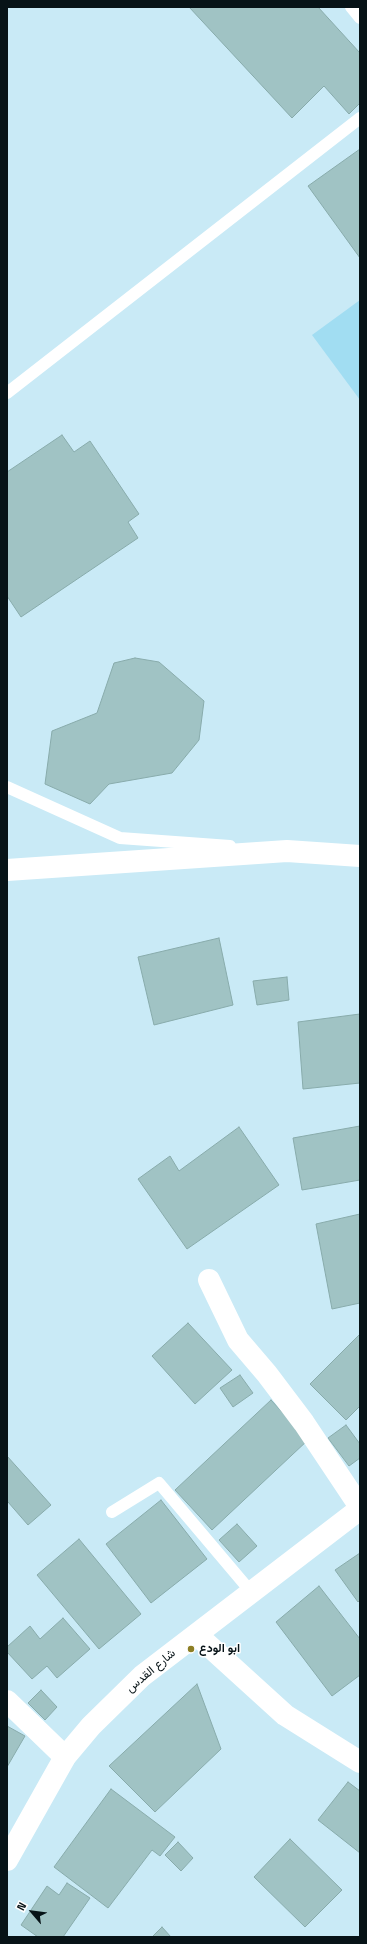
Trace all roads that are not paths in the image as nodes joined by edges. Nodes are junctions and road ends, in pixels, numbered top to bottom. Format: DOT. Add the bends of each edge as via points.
graph roads {
  1 [pos="351,7"];
  2 [pos="360,18"];
  3 [pos="360,118"];
  4 [pos="7,393"];
  5 [pos="7,787"];
  6 [pos="286,851"];
  7 [pos="360,856"];
  8 [pos="7,870"];
  9 [pos="208,1280"];
  10 [pos="360,1508"];
  11 [pos="112,1512"];
  12 [pos="252,1592"];
  13 [pos="197,1635"];
  14 [pos="7,1701"];
  15 [pos="65,1757"];
  16 [pos="360,1762"];
  17 [pos="7,1860"];
  1 -- 2 [label="lane"];
  3 -- 4 [label="lane"];
  5 -- 6 [label="lane" via="120,838"];
  6 -- 7 [label="street"];
  6 -- 8 [label="street"];
  9 -- 10 [label="street" via="238,1340 304,1423"];
  10 -- 12 [label="street, شارع القدس"];
  11 -- 12 [label="lane" via="159,1483"];
  12 -- 13 [label="street, شارع القدس"];
  13 -- 15 [label="street, شارع القدس" via="142,1676 91,1726"];
  13 -- 16 [label="street" via="285,1715"];
  14 -- 15 [label="street"];
  15 -- 17 [label="street, شارع القدس"];
}
